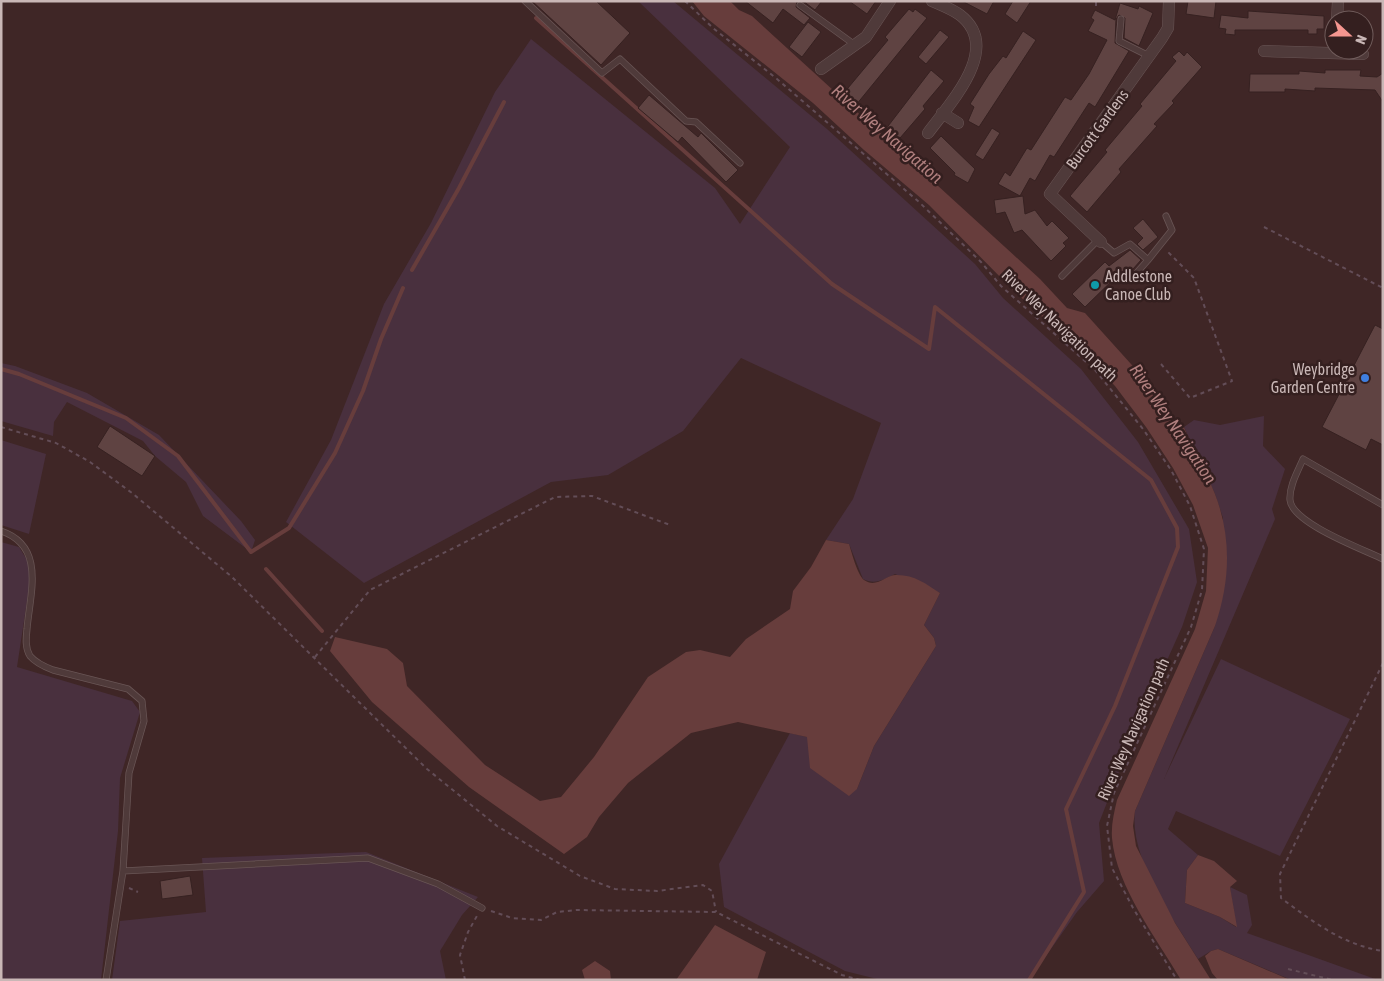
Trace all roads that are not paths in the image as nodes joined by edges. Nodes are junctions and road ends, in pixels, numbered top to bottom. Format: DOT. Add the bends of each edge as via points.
graph roads {
  1 [pos="525,1"];
  2 [pos="890,1"];
  3 [pos="932,1"];
  4 [pos="1169,1"];
  5 [pos="800,5"];
  6 [pos="1121,19"];
  7 [pos="856,46"];
  8 [pos="1264,51"];
  9 [pos="1324,52"];
  10 [pos="1150,56"];
  11 [pos="821,70"];
  12 [pos="942,113"];
  13 [pos="958,124"];
  14 [pos="928,133"];
  15 [pos="740,163"];
  16 [pos="1166,216"];
  17 [pos="1099,241"];
  18 [pos="1148,260"];
  19 [pos="1062,276"];
  20 [pos="1133,277"];
  21 [pos="1383,504"];
  22 [pos="1,531"];
  23 [pos="1383,559"];
  24 [pos="123,871"];
  25 [pos="482,908"];
  26 [pos="106,980"];
  1 -- 15 [label="lane" via="602,73 620,59 686,121 696,122"];
  2 -- 7 [label="street" via="866,38"];
  3 -- 12 [label="street" via="965,19 977,43 970,71"];
  4 -- 10 [label="street, Burcott Gardens" via="1168,28"];
  5 -- 7 [label="lane"];
  6 -- 10 [label="lane" via="1119,41"];
  7 -- 11 [label="street"];
  8 -- 9 [label="street"];
  10 -- 17 [label="street, Burcott Gardens" via="1050,194"];
  12 -- 13 [label="street"];
  12 -- 14 [label="street"];
  16 -- 18 [label="lane" via="1172,230"];
  17 -- 18 [label="lane" via="1114,253 1130,244"];
  17 -- 19 [label="lane"];
  18 -- 20 [label="lane"];
  21 -- 23 [label="lane" via="1303,459 1290,491 1294,510 1306,521"];
  22 -- 24 [label="lane" via="22,543 31,558 26,642 31,657 53,670 128,689 142,701 144,721 129,773"];
  24 -- 25 [label="lane" via="368,858 438,884"];
  24 -- 26 [label="lane"];
}
